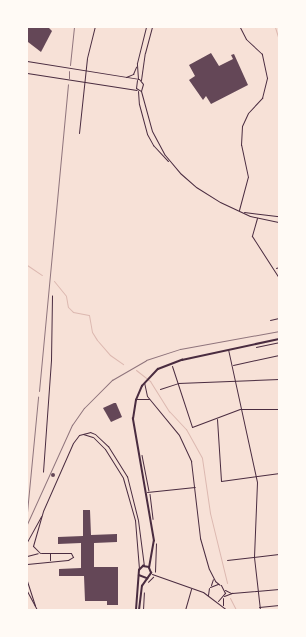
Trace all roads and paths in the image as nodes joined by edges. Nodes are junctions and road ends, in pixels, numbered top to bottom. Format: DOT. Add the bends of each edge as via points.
graph roads {
  1 [pos="95,27"];
  2 [pos="146,27"];
  3 [pos="152,27"];
  4 [pos="240,27"];
  5 [pos="27,61"];
  6 [pos="137,63"];
  7 [pos="86,70"];
  8 [pos="27,73"];
  9 [pos="126,77"];
  10 [pos="138,79"];
  11 [pos="141,80"];
  12 [pos="84,84"];
  13 [pos="138,90"];
  14 [pos="141,91"];
  15 [pos="79,133"];
  16 [pos="172,164"];
  17 [pos="239,210"];
  18 [pos="243,212"];
  19 [pos="279,216"];
  20 [pos="257,217"];
  21 [pos="279,222"];
  22 [pos="279,267"];
  23 [pos="275,269"];
  24 [pos="279,278"];
  25 [pos="52,296"];
  26 [pos="279,318"];
  27 [pos="270,320"];
  28 [pos="279,339"];
  29 [pos="279,342"];
  30 [pos="252,348"];
  31 [pos="228,349"];
  32 [pos="279,355"];
  33 [pos="232,365"];
  34 [pos="172,366"];
  35 [pos="279,379"];
  36 [pos="145,381"];
  37 [pos="235,381"];
  38 [pos="178,383"];
  39 [pos="160,389"];
  40 [pos="149,399"];
  41 [pos="136,400"];
  42 [pos="240,409"];
  43 [pos="279,409"];
  44 [pos="217,417"];
  45 [pos="82,434"];
  46 [pos="43,472"];
  47 [pos="279,473"];
  48 [pos="256,477"];
  49 [pos="195,487"];
  50 [pos="147,492"];
  51 [pos="43,511"];
  52 [pos="27,542"];
  53 [pos="40,553"];
  54 [pos="50,553"];
  55 [pos="279,554"];
  56 [pos="27,556"];
  57 [pos="254,557"];
  58 [pos="227,560"];
  59 [pos="50,561"];
  60 [pos="27,564"];
  61 [pos="144,566"];
  62 [pos="149,568"];
  63 [pos="139,570"];
  64 [pos="151,573"];
  65 [pos="139,575"];
  66 [pos="147,578"];
  67 [pos="213,578"];
  68 [pos="27,581"];
  69 [pos="220,585"];
  70 [pos="210,587"];
  71 [pos="192,588"];
  72 [pos="279,589"];
  73 [pos="208,590"];
  74 [pos="225,590"];
  75 [pos="27,591"];
  76 [pos="203,592"];
  77 [pos="256,592"];
  78 [pos="232,593"];
  79 [pos="209,596"];
  80 [pos="224,597"];
  81 [pos="216,601"];
  82 [pos="223,605"];
  83 [pos="279,605"];
  84 [pos="35,606"];
  85 [pos="259,607"];
  86 [pos="37,610"];
  87 [pos="136,610"];
  88 [pos="139,610"];
  89 [pos="185,610"];
  90 [pos="227,610"];
  91 [pos="260,610"];
  1 -- 7 [label="street"];
  2 -- 6 [label="street"];
  3 -- 11 [label="street"];
  4 -- 17 [label="street" via="246,39 262,54 267,78 262,98 248,113 241,129 241,145 248,178"];
  5 -- 7 [label="street"];
  6 -- 9 [label="street" via="134,72"];
  6 -- 10 [label="street"];
  7 -- 9 [label="street"];
  7 -- 12 [label="street"];
  8 -- 12 [label="street"];
  9 -- 10 [label="street"];
  10 -- 11 [label="street"];
  10 -- 13 [label="street"];
  11 -- 14 [label="street"];
  12 -- 13 [label="street"];
  12 -- 15 [label="street"];
  13 -- 14 [label="street"];
  13 -- 16 [label="street" via="138,104 147,134 156,148"];
  14 -- 16 [label="street" via="152,131"];
  16 -- 17 [label="street" via="205,194"];
  17 -- 18 [label="street"];
  18 -- 19 [label="street"];
  18 -- 20 [label="street"];
  20 -- 21 [label="street"];
  20 -- 23 [label="street" via="252,236"];
  22 -- 23 [label="path"];
  23 -- 24 [label="street"];
  25 -- 46 [label="path" via="51,360"];
  26 -- 27 [label="street"];
  28 -- 31 [label="street"];
  29 -- 30 [label="path"];
  31 -- 33 [label="street"];
  31 -- 36 [label="street" via="182,360 151,375"];
  32 -- 33 [label="street"];
  33 -- 37 [label="street"];
  34 -- 38 [label="street"];
  35 -- 37 [label="street"];
  36 -- 40 [label="street" via="144,389"];
  36 -- 41 [label="street"];
  37 -- 38 [label="street"];
  37 -- 42 [label="street"];
  38 -- 39 [label="street"];
  38 -- 44 [label="street" via="192,426"];
  40 -- 41 [label="street"];
  40 -- 49 [label="street" via="170,422 185,447 194,472"];
  41 -- 50 [label="street" via="134,423"];
  42 -- 43 [label="street"];
  42 -- 44 [label="street"];
  42 -- 48 [label="street"];
  44 -- 48 [label="street" via="221,481"];
  45 -- 51 [label="street" via="77,437 70,449"];
  45 -- 61 [label="street" via="92,432 101,438 116,456 127,476 138,520 141,561"];
  45 -- 63 [label="street" via="93,436 106,449 123,478 135,520"];
  47 -- 48 [label="street"];
  48 -- 57 [label="street" via="258,497"];
  49 -- 50 [label="street"];
  49 -- 67 [label="street" via="200,538"];
  50 -- 62 [label="street" via="154,548"];
  51 -- 52 [label="lane"];
  51 -- 53 [label="street" via="33,546"];
  53 -- 54 [label="street"];
  53 -- 56 [label="street"];
  54 -- 59 [label="street"];
  54 -- 59 [label="street" via="71,553 73,558"];
  55 -- 57 [label="street"];
  57 -- 58 [label="street"];
  57 -- 77 [label="street"];
  59 -- 60 [label="street"];
  61 -- 62 [label="street"];
  61 -- 63 [label="street"];
  62 -- 64 [label="street"];
  63 -- 65 [label="street"];
  64 -- 66 [label="street"];
  64 -- 71 [label="street"];
  65 -- 66 [label="street"];
  65 -- 87 [label="street"];
  66 -- 88 [label="street" via="142,586"];
  67 -- 69 [label="street"];
  67 -- 70 [label="street"];
  68 -- 84 [label="street"];
  69 -- 70 [label="street"];
  69 -- 74 [label="street"];
  70 -- 73 [label="street"];
  71 -- 76 [label="street"];
  71 -- 89 [label="street"];
  72 -- 77 [label="street"];
  73 -- 76 [label="street"];
  73 -- 79 [label="street"];
  74 -- 78 [label="street"];
  74 -- 80 [label="street"];
  75 -- 84 [label="street"];
  76 -- 79 [label="street"];
  77 -- 78 [label="street"];
  77 -- 85 [label="street"];
  78 -- 80 [label="street"];
  79 -- 81 [label="street"];
  80 -- 81 [label="street"];
  80 -- 82 [label="street"];
  81 -- 82 [label="street"];
  82 -- 90 [label="street"];
  83 -- 85 [label="street"];
  84 -- 86 [label="street"];
  85 -- 91 [label="street"];
}
